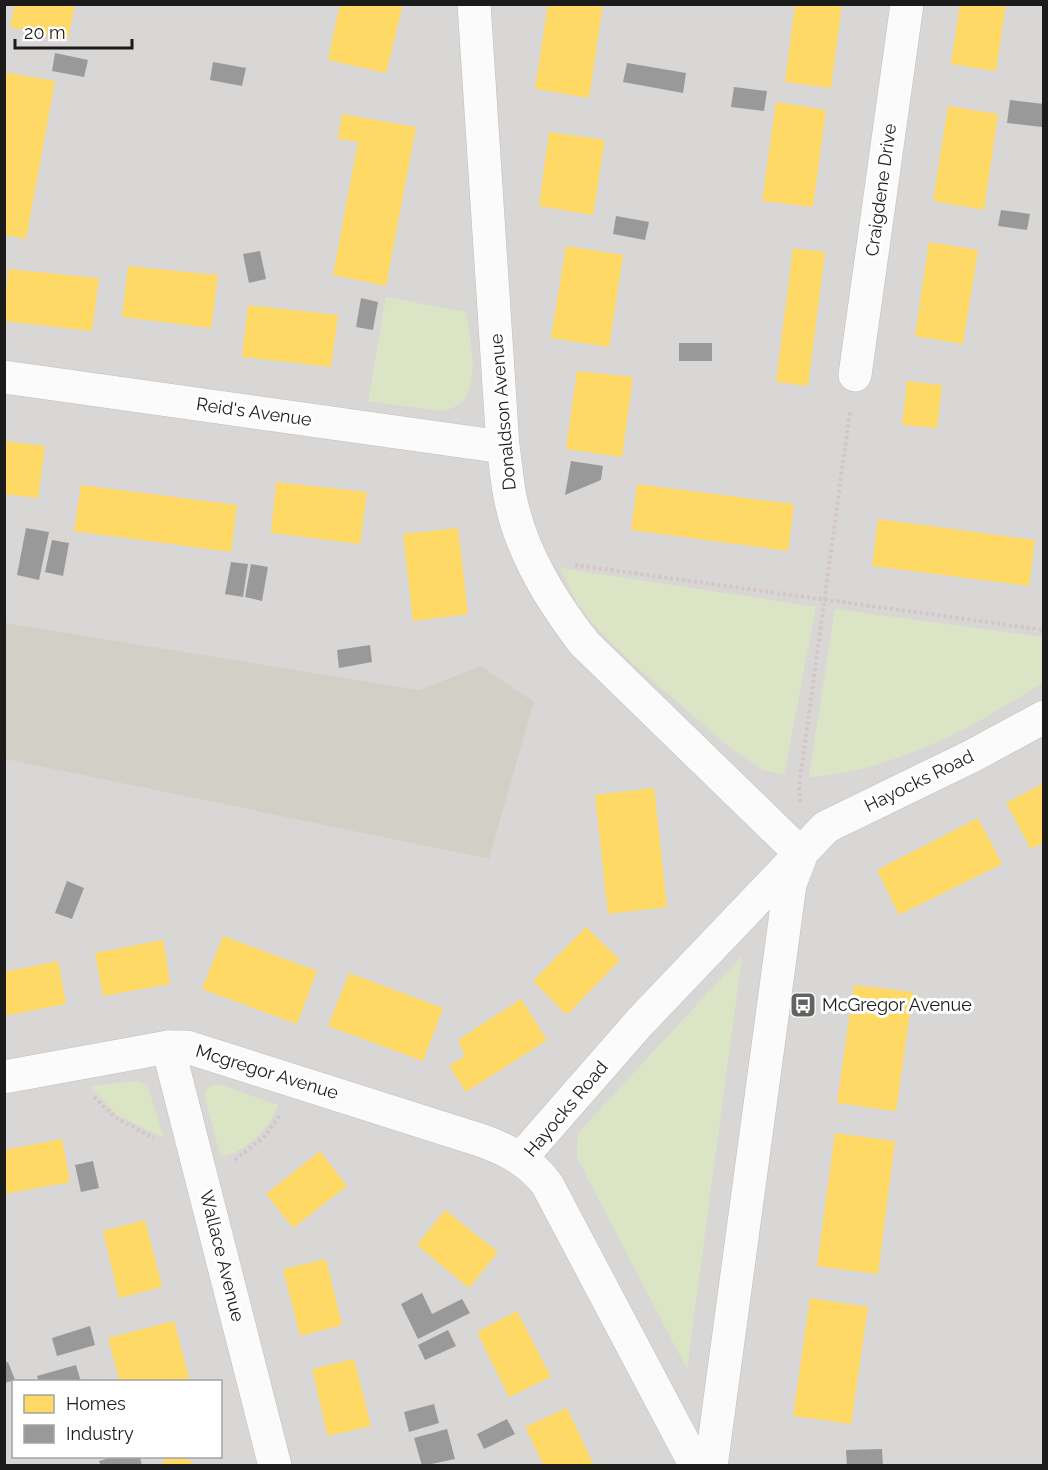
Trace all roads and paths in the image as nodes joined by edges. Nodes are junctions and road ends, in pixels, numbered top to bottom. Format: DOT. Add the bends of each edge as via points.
graph roads {
  1 [pos="474,4"];
  2 [pos="907,4"];
  3 [pos="855,375"];
  4 [pos="4,377"];
  5 [pos="503,447"];
  6 [pos="531,558"];
  7 [pos="826,601"];
  8 [pos="1044,630"];
  9 [pos="1044,717"];
  10 [pos="801,854"];
  11 [pos="168,1047"];
  12 [pos="71,1065"];
  13 [pos="4,1077"];
  14 [pos="294,1080"];
  15 [pos="193,1142"];
  16 [pos="521,1158"];
  17 [pos="201,1173"];
  18 [pos="275,1466"];
  19 [pos="696,1466"];
  20 [pos="711,1466"];
  1 -- 5 [label="street, Donaldson Avenue"];
  2 -- 3 [label="street, Craigdene Drive"];
  3 -- 7 [label="path"];
  4 -- 5 [label="street, Reid's Avenue"];
  5 -- 6 [label="street, Donaldson Avenue" via="511,502"];
  6 -- 7 [label="path"];
  6 -- 10 [label="street, Donaldson Avenue" via="554,605 584,643"];
  7 -- 8 [label="path"];
  7 -- 10 [label="path" via="799,787"];
  9 -- 10 [label="street, Hayocks Road" via="840,819 826,827"];
  10 -- 16 [label="street, Hayocks Road" via="640,1023"];
  10 -- 20 [label="street, Hayocks Road" via="790,884"];
  11 -- 12 [label="street, Mcgregor Avenue"];
  11 -- 14 [label="street, Mcgregor Avenue" via="208,1052"];
  11 -- 15 [label="street, Wallace Avenue"];
  12 -- 13 [label="street, Mcgregor Avenue"];
  12 -- 15 [label="path" via="86,1089 116,1118 168,1146"];
  14 -- 16 [label="street, Mcgregor Avenue" via="483,1141"];
  14 -- 17 [label="path" via="282,1113 264,1137 236,1160"];
  15 -- 17 [label="street, Wallace Avenue"];
  16 -- 19 [label="street, Hayocks Road" via="547,1184"];
  17 -- 18 [label="street, Wallace Avenue"];
}
